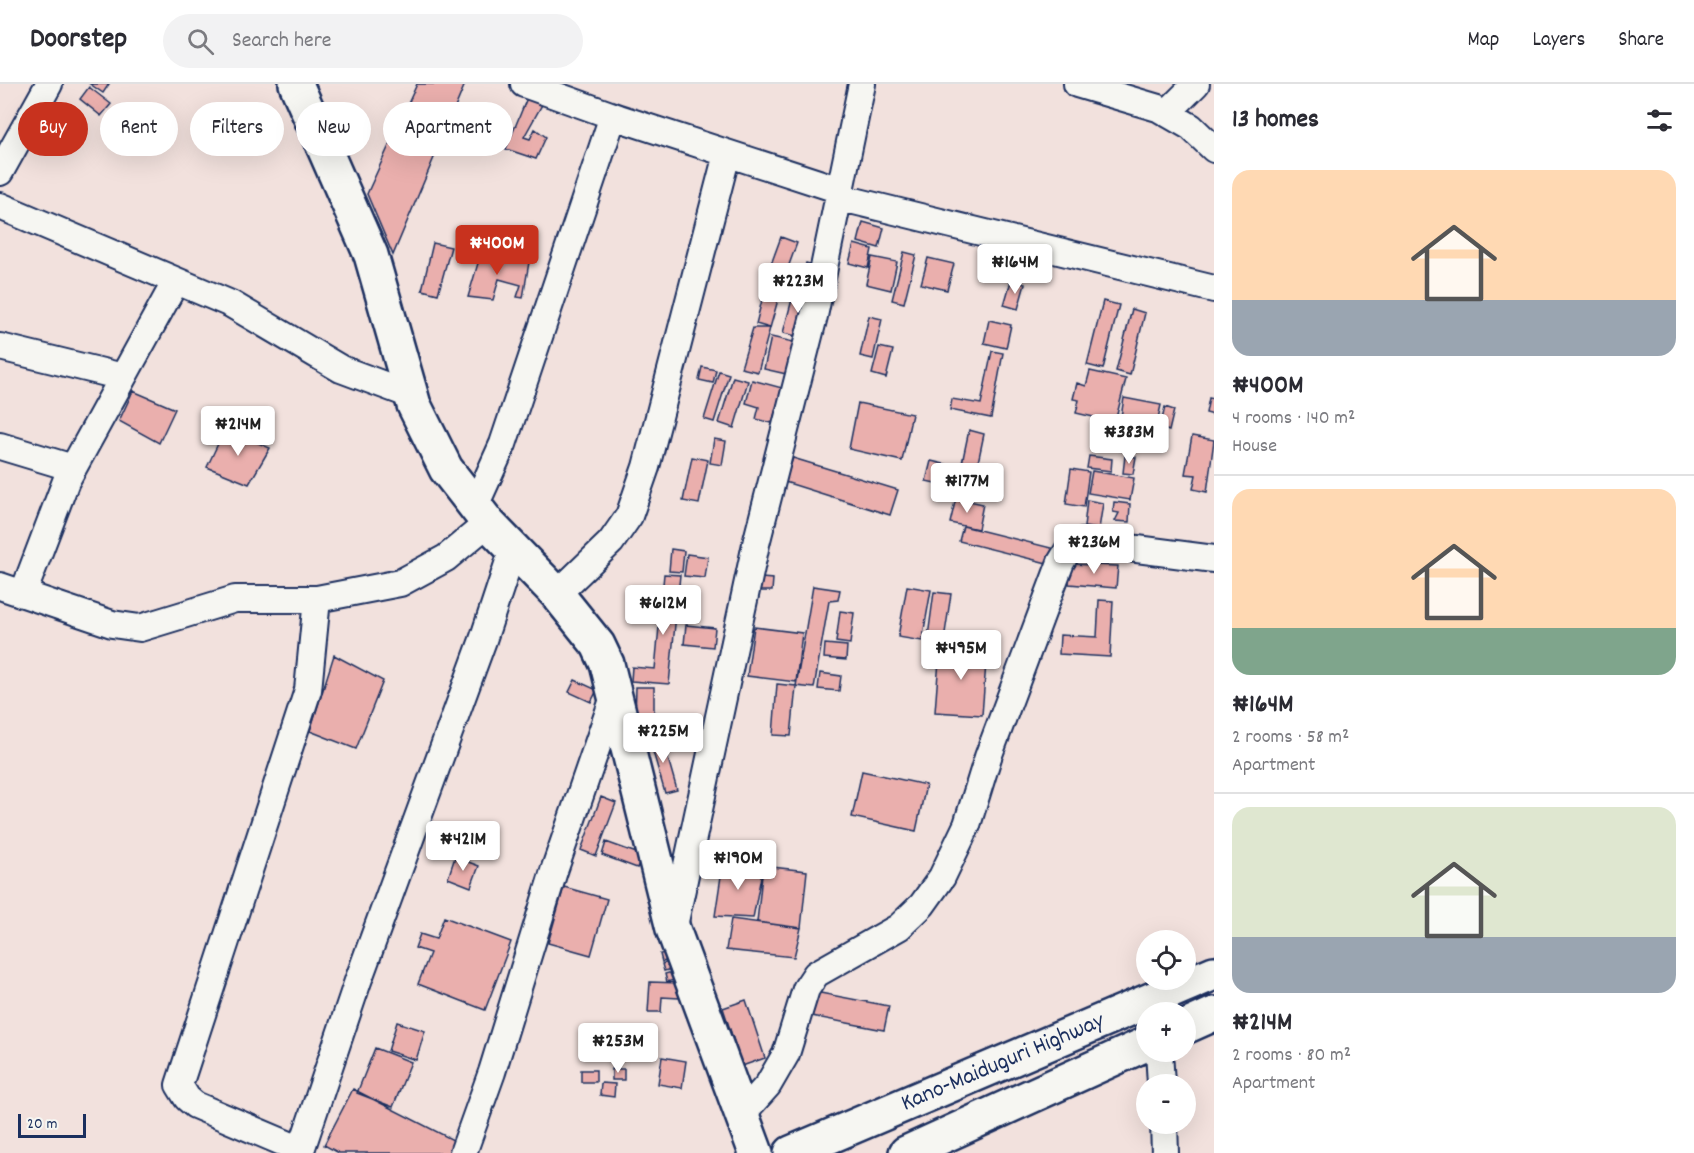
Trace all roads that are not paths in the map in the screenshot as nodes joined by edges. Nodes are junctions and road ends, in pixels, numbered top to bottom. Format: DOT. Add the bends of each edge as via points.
graph roads {
  1 [pos="49,84"];
  2 [pos="296,84"];
  3 [pos="524,84"];
  4 [pos="862,84"];
  5 [pos="1077,84"];
  6 [pos="1196,84"];
  7 [pos="1131,91"];
  8 [pos="1167,113"];
  9 [pos="613,116"];
  10 [pos="1214,149"];
  11 [pos="727,154"];
  12 [pos="0,172"];
  13 [pos="839,194"];
  14 [pos="0,206"];
  15 [pos="176,281"];
  16 [pos="1214,289"];
  17 [pos="0,347"];
  18 [pos="123,377"];
  19 [pos="411,395"];
  20 [pos="0,446"];
  21 [pos="73,468"];
  22 [pos="481,514"];
  23 [pos="513,549"];
  24 [pos="1214,559"];
  25 [pos="12,590"];
  26 [pos="557,594"];
  27 [pos="317,599"];
  28 [pos="615,694"];
  29 [pos="674,929"];
  30 [pos="1214,973"];
  31 [pos="1214,1014"];
  32 [pos="1196,1022"];
  33 [pos="1136,1049"];
  34 [pos="742,1114"];
  35 [pos="1164,1134"];
  36 [pos="300,1151"];
  37 [pos="463,1153"];
  38 [pos="756,1153"];
  39 [pos="791,1153"];
  40 [pos="906,1153"];
  41 [pos="1165,1153"];
  1 -- 12 [label="street"];
  2 -- 19 [label="main road" via="372,255"];
  3 -- 9 [label="street"];
  4 -- 13 [label="street"];
  5 -- 7 [label="street"];
  6 -- 8 [label="street"];
  7 -- 8 [label="street"];
  8 -- 10 [label="street" via="1191,127"];
  9 -- 11 [label="street"];
  9 -- 22 [label="street"];
  11 -- 13 [label="street"];
  11 -- 26 [label="street" via="646,467 629,516 611,542"];
  13 -- 16 [label="street"];
  13 -- 29 [label="street" via="814,315 756,544"];
  14 -- 15 [label="street"];
  15 -- 18 [label="street"];
  15 -- 19 [label="street" via="231,304 341,369"];
  17 -- 18 [label="street"];
  18 -- 21 [label="street"];
  19 -- 22 [label="main road" via="446,470"];
  20 -- 21 [label="street"];
  21 -- 25 [label="street"];
  22 -- 23 [label="main road"];
  22 -- 27 [label="street" via="446,558 400,583"];
  23 -- 26 [label="main road"];
  23 -- 36 [label="street"];
  24 -- 34 [label="street" via="1083,542 1070,547 1015,682 967,825 942,877 922,905 898,927 816,974 806,989 786,1054 768,1085"];
  25 -- 27 [label="street" via="112,624 140,628 235,599"];
  26 -- 28 [label="main road" via="598,645"];
  27 -- 36 [label="street" via="308,690 179,1085 195,1105"];
  28 -- 29 [label="main road"];
  28 -- 37 [label="street"];
  29 -- 34 [label="main road"];
  30 -- 39 [label="main road, Kano-Maiduguri Highway"];
  31 -- 32 [label="main road"];
  33 -- 40 [label="main road, Kano-Maiduguri Highway"];
  34 -- 38 [label="main road"];
  35 -- 41 [label="street"];
}
